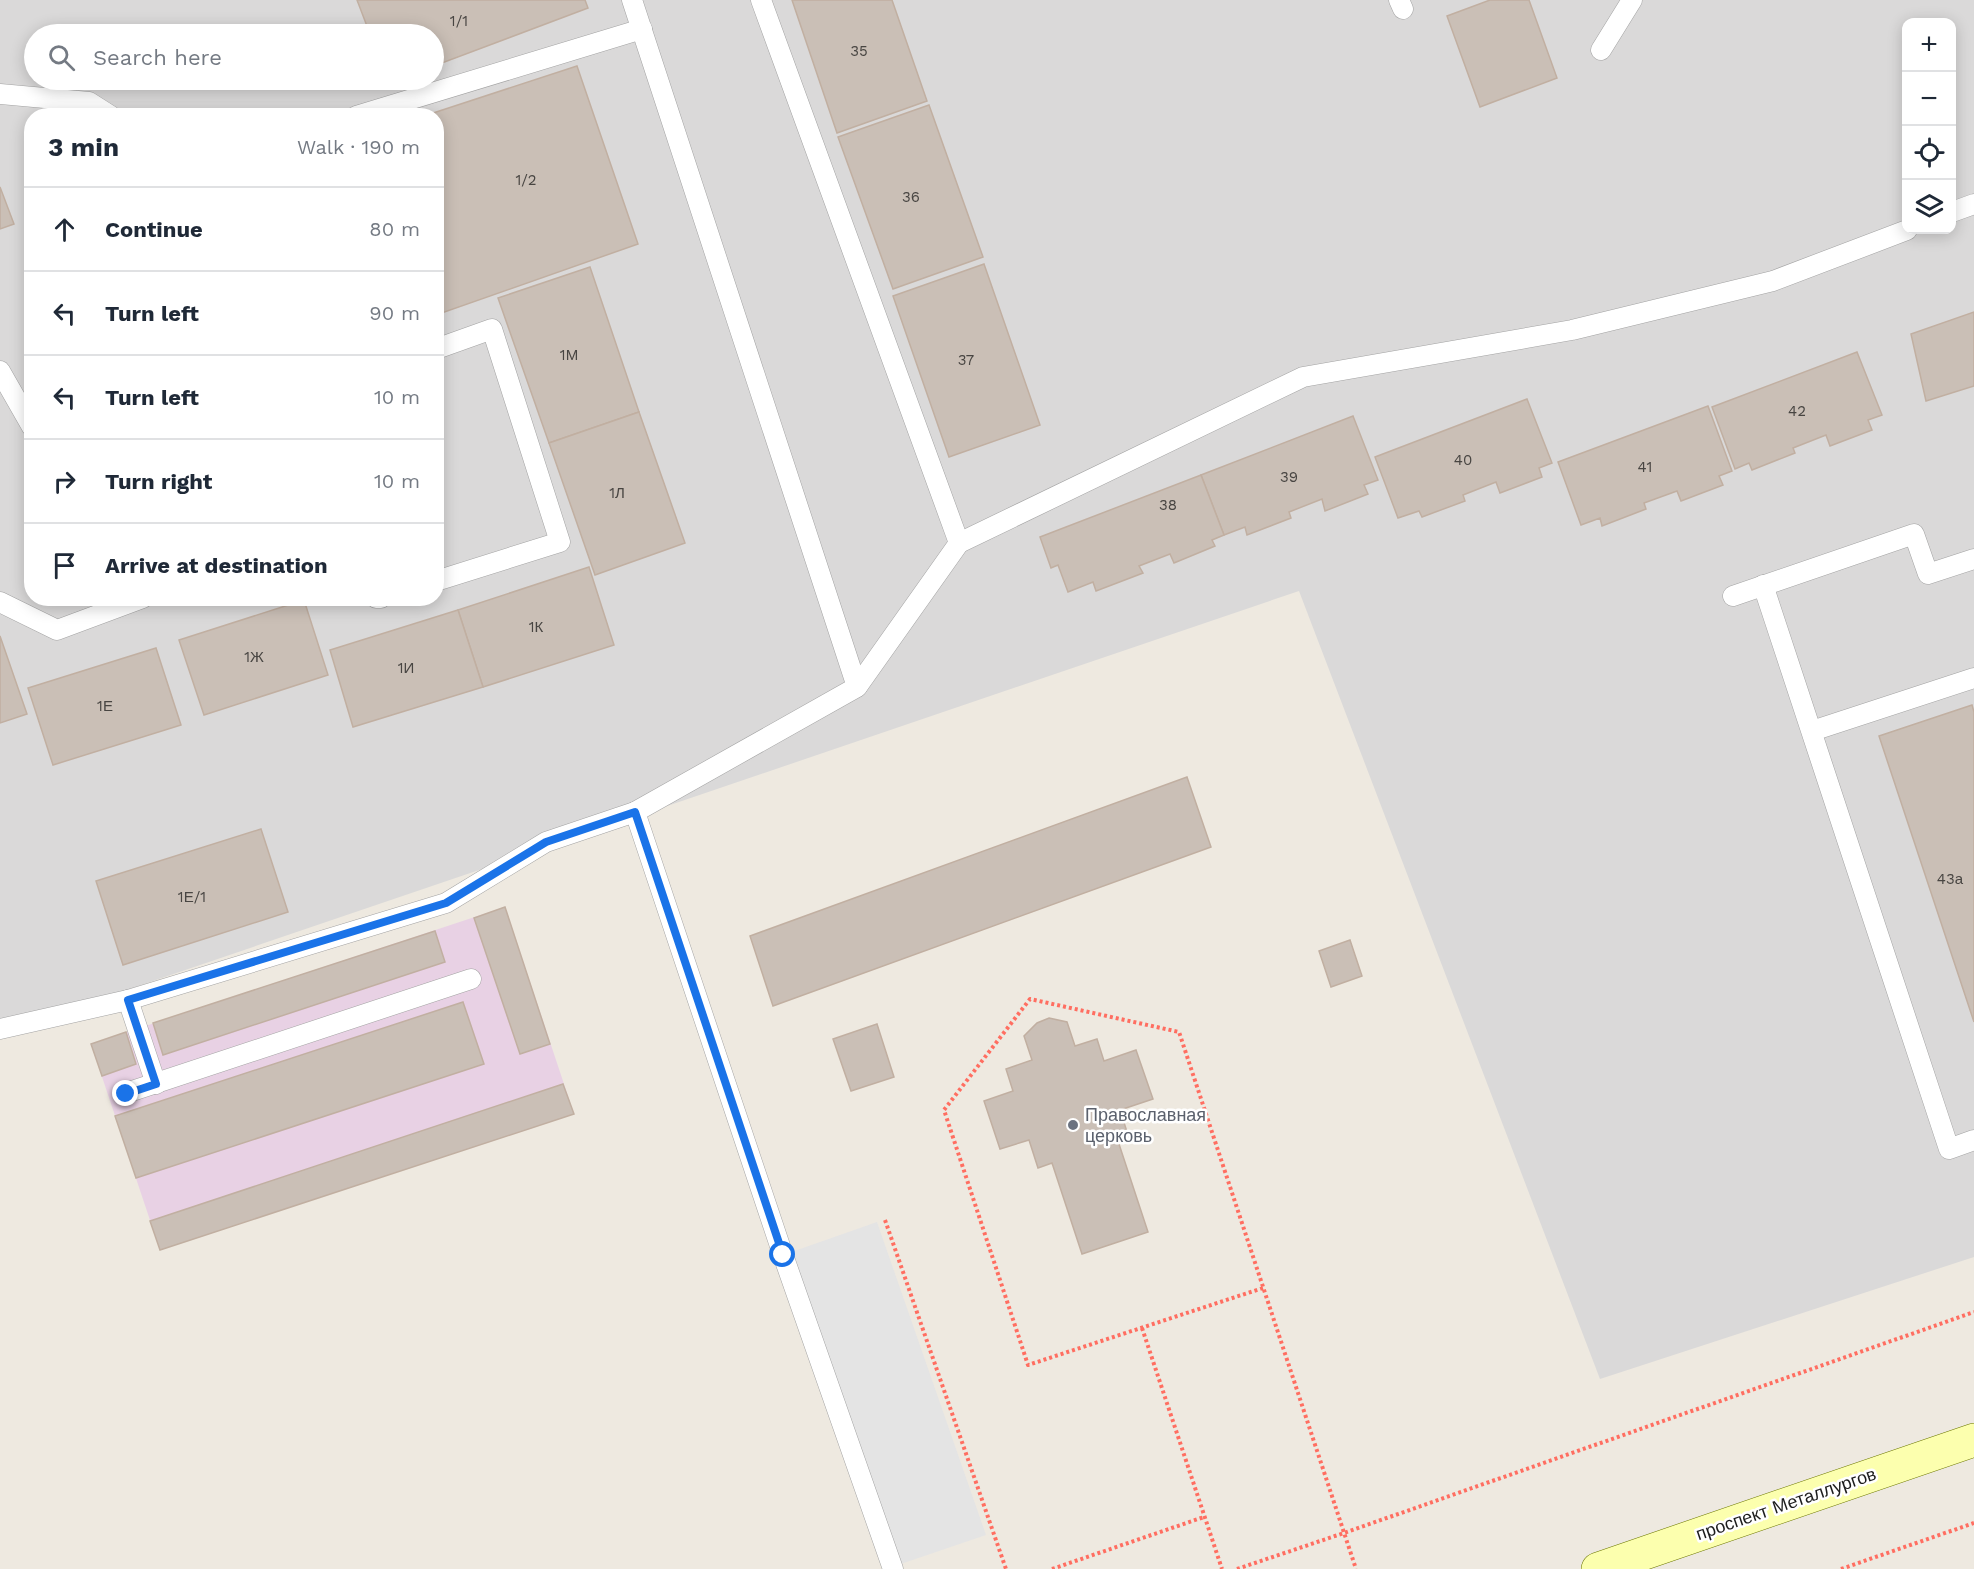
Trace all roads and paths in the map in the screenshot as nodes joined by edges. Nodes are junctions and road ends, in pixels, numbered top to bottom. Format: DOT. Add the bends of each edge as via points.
graph roads {
  1 [pos="632,0"];
  2 [pos="761,0"];
  3 [pos="1632,0"];
  4 [pos="642,28"];
  5 [pos="1601,50"];
  6 [pos="444,89"];
  7 [pos="440,90"];
  8 [pos="0,94"];
  9 [pos="98,108"];
  10 [pos="382,108"];
  11 [pos="1974,204"];
  12 [pos="1956,211"];
  13 [pos="1902,232"];
  14 [pos="444,346"];
  15 [pos="0,371"];
  16 [pos="24,413"];
  17 [pos="959,543"];
  18 [pos="1974,558"];
  19 [pos="444,578"];
  20 [pos="1763,585"];
  21 [pos="1733,596"];
  22 [pos="0,602"];
  23 [pos="122,606"];
  24 [pos="1974,678"];
  25 [pos="857,687"];
  26 [pos="1812,731"];
  27 [pos="635,812"];
  28 [pos="471,979"];
  29 [pos="128,1000"];
  30 [pos="0,1029"];
  31 [pos="156,1084"];
  32 [pos="126,1094"];
  33 [pos="1974,1140"];
  34 [pos="885,1220"];
  35 [pos="1263,1288"];
  36 [pos="1974,1312"];
  37 [pos="1142,1328"];
  38 [pos="1974,1440"];
  39 [pos="1204,1517"];
  40 [pos="1974,1523"];
  41 [pos="1344,1533"];
  42 [pos="893,1569"];
  43 [pos="1006,1569"];
  44 [pos="1052,1569"];
  45 [pos="1222,1569"];
  46 [pos="1237,1569"];
  47 [pos="1356,1569"];
  48 [pos="1598,1569"];
  49 [pos="1841,1569"];
  1 -- 4 [label="lane"];
  2 -- 17 [label="lane"];
  3 -- 5 [label="lane"];
  4 -- 6 [label="lane"];
  4 -- 25 [label="lane"];
  7 -- 10 [label="lane"];
  8 -- 9 [label="lane" via="89,102"];
  11 -- 12 [label="lane"];
  13 -- 17 [label="lane" via="1773,281 1572,330 1303,377"];
  14 -- 19 [label="lane" via="492,329 560,542"];
  15 -- 16 [label="lane"];
  17 -- 25 [label="lane"];
  18 -- 20 [label="lane" via="1928,574 1914,534"];
  20 -- 21 [label="lane"];
  20 -- 26 [label="lane"];
  22 -- 23 [label="lane" via="57,630"];
  24 -- 26 [label="lane"];
  25 -- 27 [label="lane"];
  26 -- 33 [label="lane" via="1949,1149"];
  27 -- 29 [label="lane" via="546,842 446,903"];
  27 -- 42 [label="lane"];
  28 -- 31 [label="lane"];
  29 -- 30 [label="lane"];
  29 -- 31 [label="lane"];
  31 -- 32 [label="lane"];
  34 -- 43 [label="path"];
  35 -- 37 [label="path"];
  35 -- 37 [label="path" via="1179,1032 1030,999 944,1110 1028,1365"];
  35 -- 41 [label="path"];
  36 -- 41 [label="path"];
  37 -- 39 [label="path"];
  38 -- 48 [label="main road, проспект Металлургов"];
  39 -- 44 [label="path"];
  39 -- 45 [label="path"];
  40 -- 49 [label="path"];
  41 -- 46 [label="path"];
  41 -- 47 [label="path"];
}
